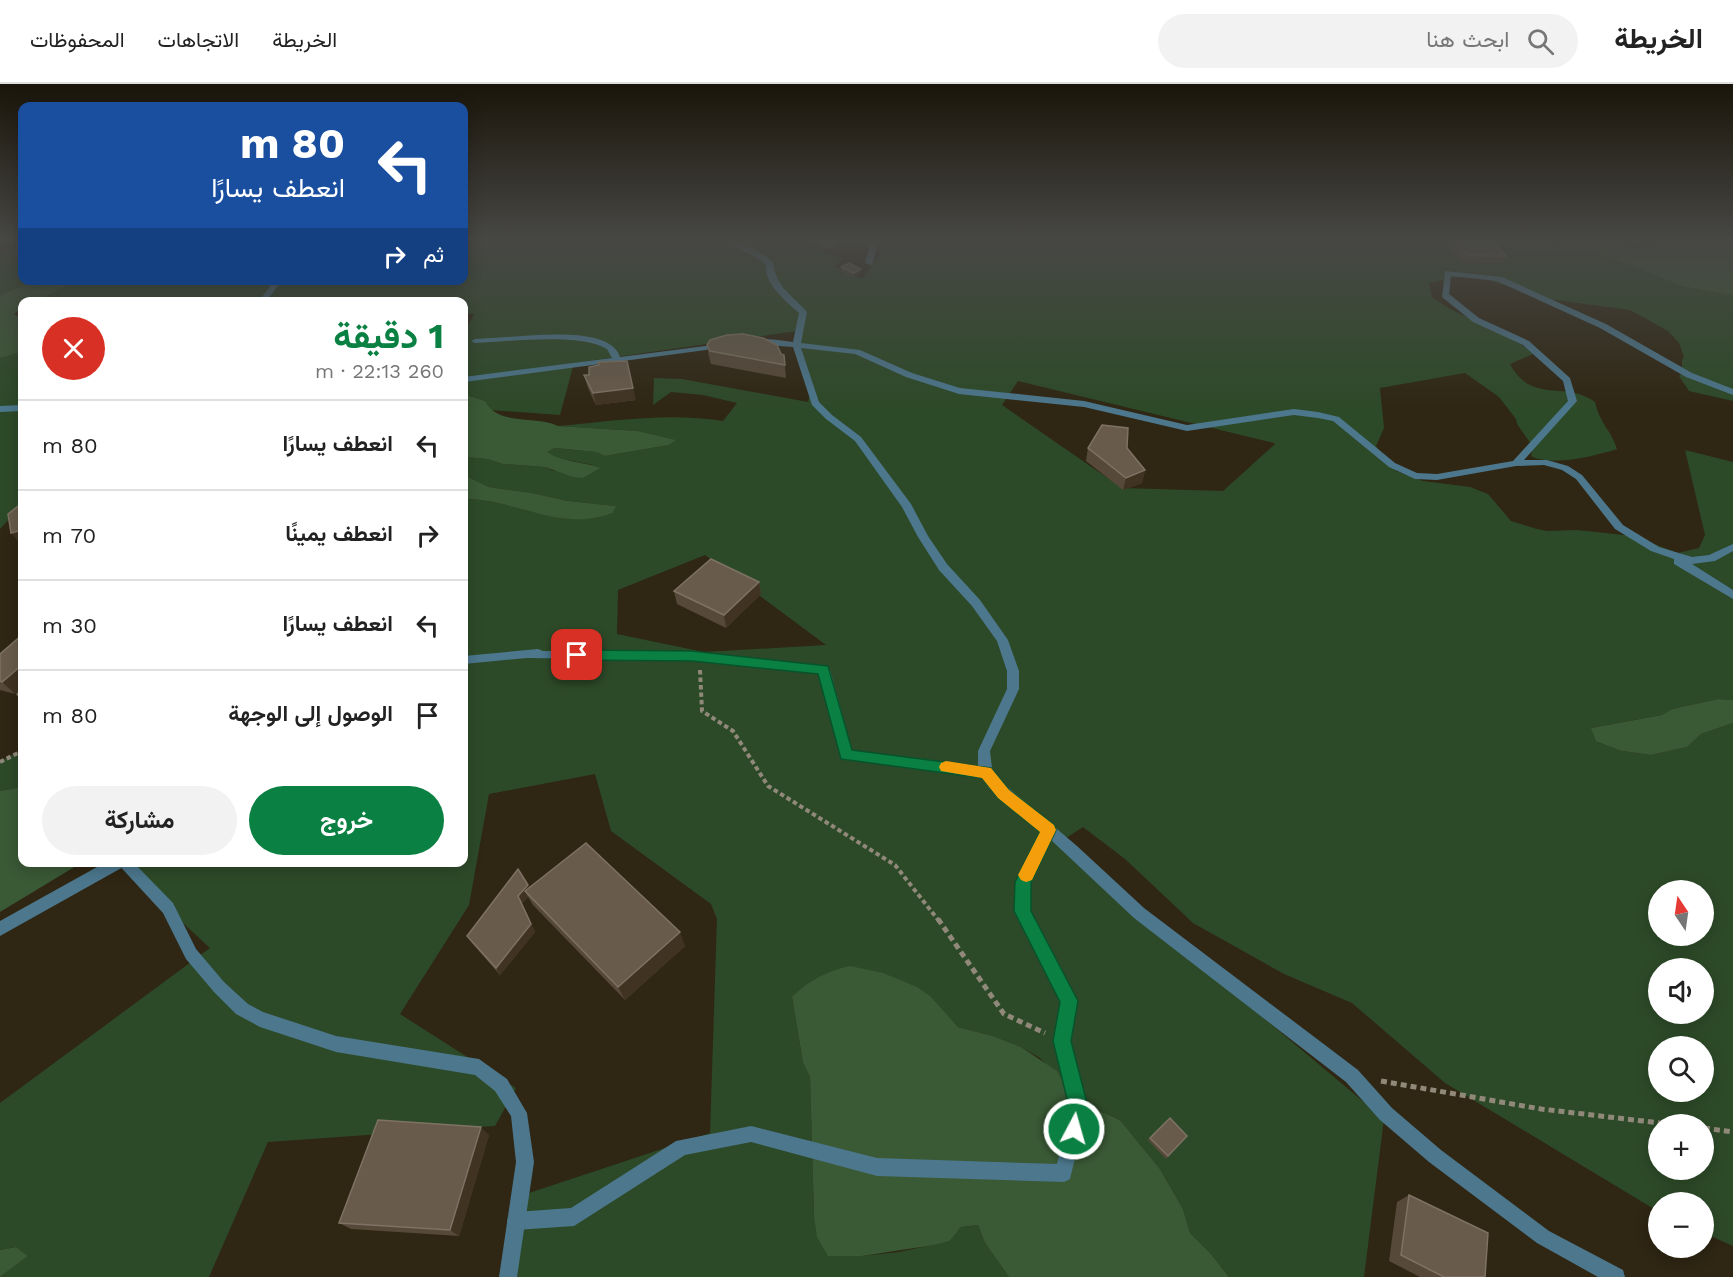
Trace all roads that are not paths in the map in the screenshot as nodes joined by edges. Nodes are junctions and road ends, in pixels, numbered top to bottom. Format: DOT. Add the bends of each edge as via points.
graph roads {
  1 [pos="788,297"];
  2 [pos="1446,297"];
  3 [pos="1538,297"];
  4 [pos="475,341"];
  5 [pos="796,345"];
  6 [pos="616,359"];
  7 [pos="468,379"];
  8 [pos="1733,392"];
  9 [pos="18,407"];
  10 [pos="0,409"];
  11 [pos="1516,463"];
  12 [pos="1733,547"];
  13 [pos="1668,555"];
  14 [pos="1733,596"];
  15 [pos="589,645"];
  16 [pos="530,655"];
  17 [pos="468,660"];
  18 [pos="986,772"];
  19 [pos="1049,830"];
  20 [pos="112,867"];
  21 [pos="126,867"];
  22 [pos="0,928"];
  23 [pos="516,1221"];
  24 [pos="508,1277"];
  25 [pos="1616,1277"];
  1 -- 5 [label="street" via="803,312"];
  2 -- 11 [label="street" via="1476,321 1526,343 1567,380 1573,401"];
  3 -- 8 [label="street" via="1603,327 1689,375"];
  4 -- 6 [label="street" via="596,341 611,348"];
  5 -- 6 [label="street" via="737,344"];
  5 -- 11 [label="street" via="857,352 959,391 1084,404 1187,428 1294,412 1318,415 1336,419 1392,465 1415,476 1437,477"];
  5 -- 18 [label="street" via="815,403 858,439 907,506 943,567 976,603 1002,640 1013,671 1013,689 984,751"];
  6 -- 7 [label="street"];
  9 -- 10 [label="street"];
  11 -- 13 [label="street" via="1544,462 1572,472 1619,527"];
  12 -- 13 [label="street" via="1703,560"];
  13 -- 14 [label="street"];
  15 -- 16 [label="street"];
  16 -- 17 [label="street"];
  16 -- 18 [label="street" via="699,657 824,670 847,755"];
  18 -- 19 [label="street" via="1004,794"];
  19 -- 23 [label="street" via="1023,882 1023,911 1069,1001 1062,1041 1078,1107 1064,1173 877,1167 751,1134 682,1147 573,1216"];
  19 -- 25 [label="street" via="1139,913 1352,1076 1386,1114 1444,1163 1543,1238"];
  20 -- 22 [label="street"];
  21 -- 23 [label="street" via="168,908 191,954 242,1010 336,1044 479,1068 501,1084 519,1113 525,1162"];
  23 -- 24 [label="street"];
}
